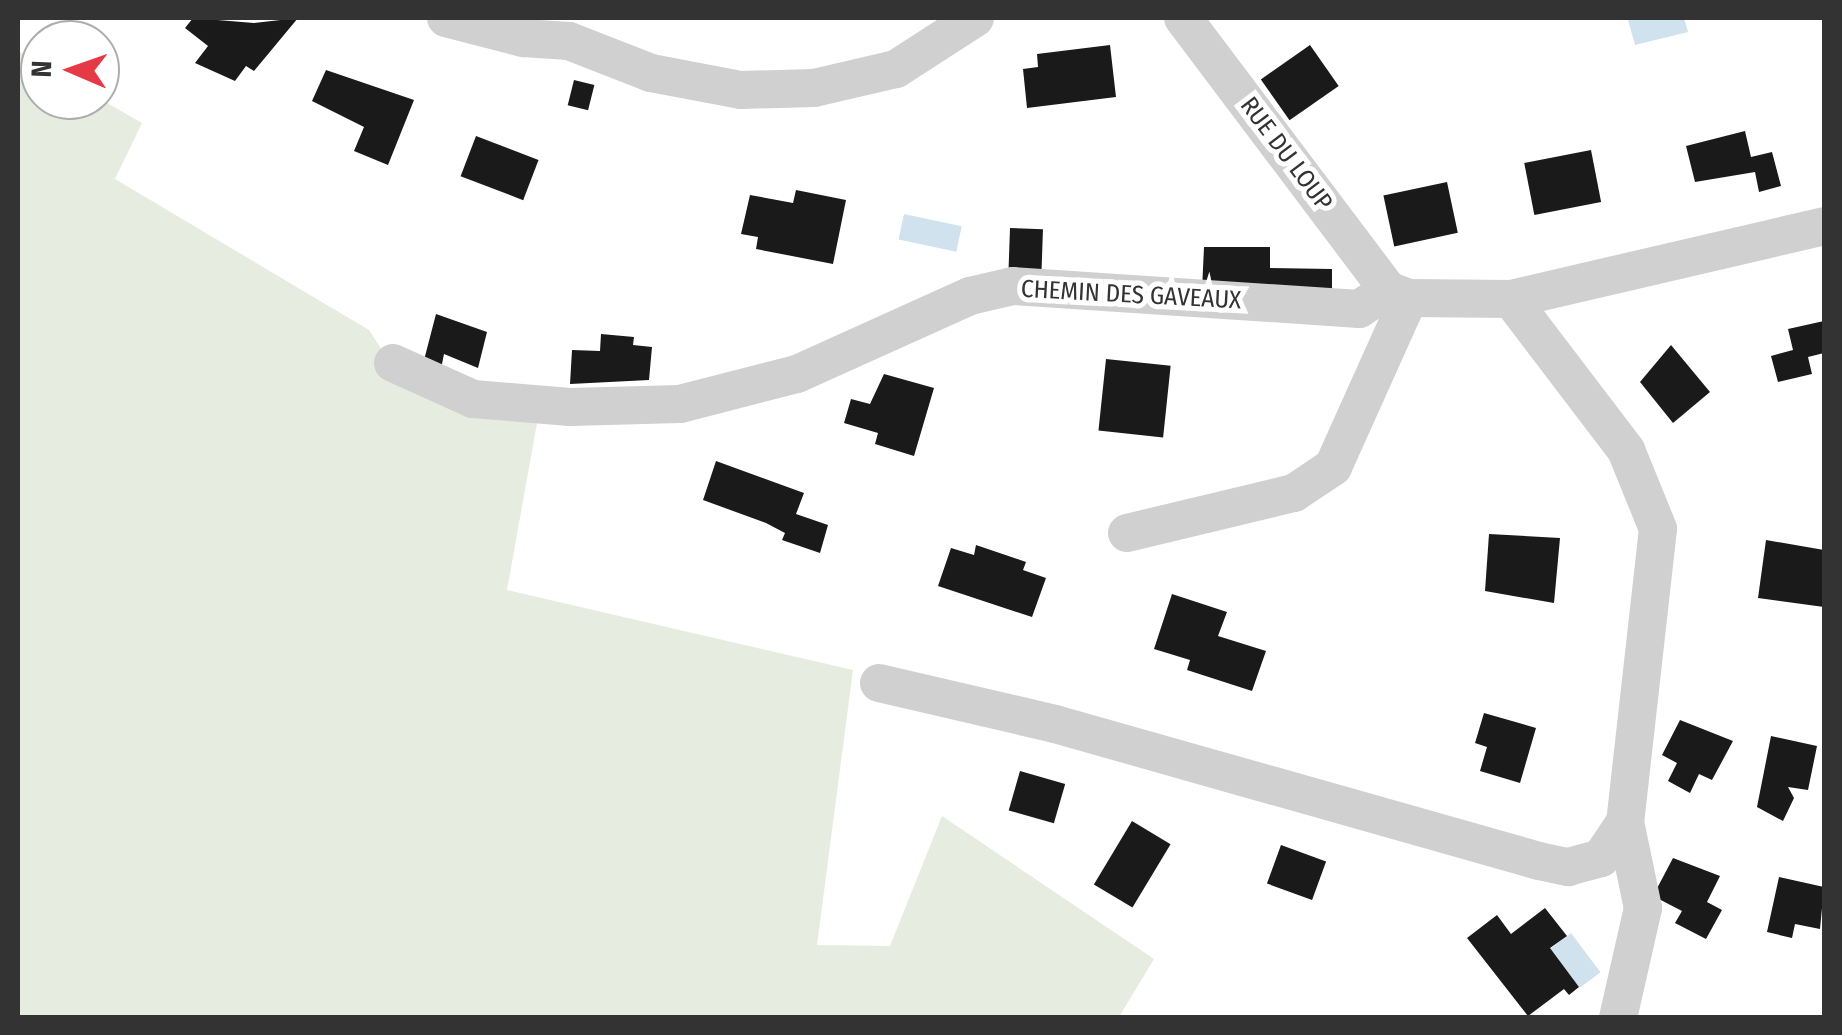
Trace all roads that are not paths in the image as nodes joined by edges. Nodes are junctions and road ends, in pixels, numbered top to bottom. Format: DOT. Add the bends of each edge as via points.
graph roads {
  1 [pos="446,18"];
  2 [pos="975,18"];
  3 [pos="1184,18"];
  4 [pos="558,29"];
  5 [pos="1824,226"];
  6 [pos="1398,294"];
  7 [pos="1510,299"];
  8 [pos="392,363"];
  9 [pos="1127,533"];
  10 [pos="879,683"];
  11 [pos="1625,822"];
  12 [pos="1618,1018"];
  1 -- 4 [label="street" via="523,38"];
  2 -- 4 [label="street" via="896,68 814,88 741,90 650,74"];
  3 -- 6 [label="street, RUE DU LOUP"];
  5 -- 7 [label="street, CHEMIN DES GAVEAUX"];
  6 -- 7 [label="street, CHEMIN DES GAVEAUX"];
  6 -- 8 [label="street, CHEMIN DES GAVEAUX" via="1358,309 1014,286 970,296 797,374 680,404 570,407 473,399"];
  6 -- 9 [label="street" via="1333,468 1294,493"];
  7 -- 11 [label="street" via="1626,450 1658,529"];
  10 -- 11 [label="street" via="1055,724 1554,864 1601,858"];
  11 -- 12 [label="street" via="1643,908"];
}
